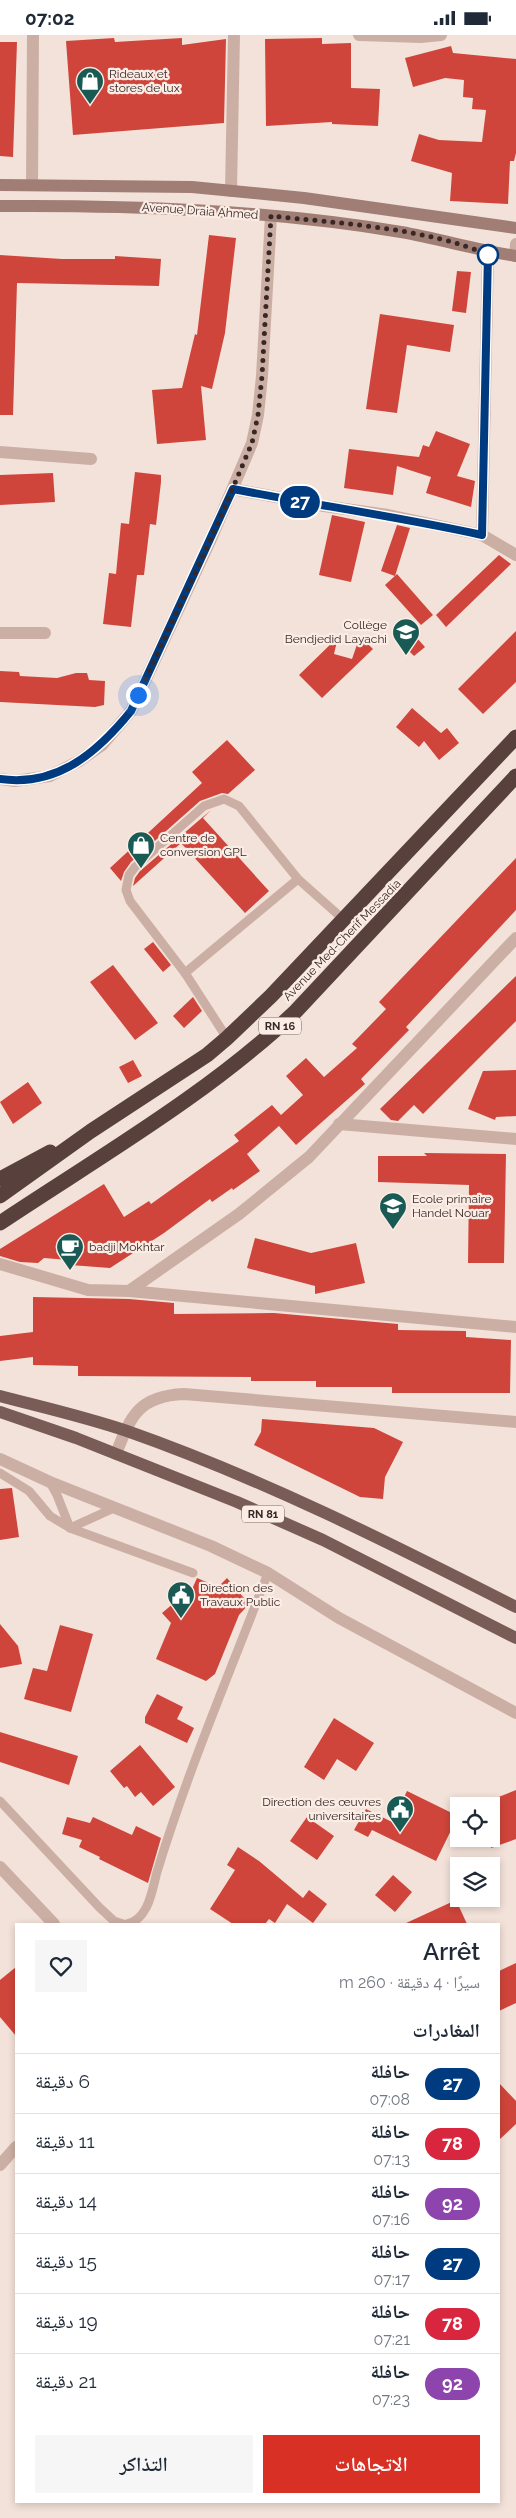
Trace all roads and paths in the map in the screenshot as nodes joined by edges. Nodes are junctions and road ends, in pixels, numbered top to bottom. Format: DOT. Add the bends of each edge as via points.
graph roads {
  1 [pos="33,35"];
  2 [pos="234,35"];
  3 [pos="359,35"];
  4 [pos="441,35"];
  5 [pos="0,185"];
  6 [pos="32,185"];
  7 [pos="231,191"];
  8 [pos="0,206"];
  9 [pos="271,216"];
  10 [pos="516,228"];
  11 [pos="488,252"];
  12 [pos="516,252"];
  13 [pos="0,452"];
  14 [pos="91,459"];
  15 [pos="233,489"];
  16 [pos="482,535"];
  17 [pos="516,555"];
  18 [pos="0,633"];
  19 [pos="45,633"];
  20 [pos="516,737"];
  21 [pos="516,776"];
  22 [pos="0,779"];
  23 [pos="298,879"];
  24 [pos="343,919"];
  25 [pos="516,938"];
  26 [pos="185,973"];
  27 [pos="227,1038"];
  28 [pos="339,1125"];
  29 [pos="91,1131"];
  30 [pos="516,1139"];
  31 [pos="0,1179"];
  32 [pos="0,1196"];
  33 [pos="0,1223"];
  34 [pos="0,1264"];
  35 [pos="130,1291"];
  36 [pos="516,1327"];
  37 [pos="0,1396"];
  38 [pos="0,1411"];
  39 [pos="516,1422"];
  40 [pos="125,1430"];
  41 [pos="116,1454"];
  42 [pos="0,1459"];
  43 [pos="0,1473"];
  44 [pos="50,1483"];
  45 [pos="114,1508"];
  46 [pos="70,1528"];
  47 [pos="194,1573"];
  48 [pos="268,1573"];
  49 [pos="516,1607"];
  50 [pos="516,1638"];
  51 [pos="516,1712"];
  52 [pos="0,1801"];
  53 [pos="0,1867"];
  54 [pos="53,1923"];
  55 [pos="121,1923"];
  56 [pos="127,1923"];
  57 [pos="15,2148"];
  58 [pos="0,2165"];
  1 -- 6 [label="street"];
  2 -- 7 [label="street"];
  3 -- 4 [label="street"];
  5 -- 6 [label="street, Avenue Draia Ahmed"];
  6 -- 7 [label="street, Avenue Draia Ahmed" via="192,187"];
  7 -- 10 [label="street, Avenue Draia Ahmed"];
  8 -- 9 [label="street, Avenue Draia Ahmed" via="185,208"];
  9 -- 11 [label="street, Avenue Draia Ahmed" via="401,233"];
  9 -- 15 [label="street" via="258,415 252,443"];
  11 -- 12 [label="street, Avenue Draia Ahmed"];
  11 -- 16 [label="street"];
  13 -- 14 [label="street"];
  15 -- 16 [label="street" via="388,515"];
  15 -- 22 [label="street" via="131,711 102,745 50,776 15,781"];
  16 -- 17 [label="street"];
  18 -- 19 [label="street"];
  20 -- 24 [label="highway, Avenue Med-Cherif Messadia / RN 16"];
  21 -- 33 [label="highway, Avenue Med-Cherif Messadia / RN 16" via="296,1011 261,1044 159,1117"];
  23 -- 24 [label="lane"];
  23 -- 26 [label="lane"];
  23 -- 26 [label="lane" via="239,806 224,799 204,806 135,867 129,875 126,890 130,901"];
  24 -- 27 [label="highway, Avenue Med-Cherif Messadia / RN 16"];
  25 -- 28 [label="street"];
  26 -- 27 [label="lane"];
  27 -- 29 [label="highway, Avenue Med-Cherif Messadia / RN 16" via="208,1055"];
  28 -- 30 [label="street"];
  28 -- 35 [label="street" via="309,1157 239,1214"];
  29 -- 31 [label="highway"];
  29 -- 32 [label="highway, RN 16"];
  34 -- 35 [label="street" via="88,1291"];
  35 -- 36 [label="street"];
  37 -- 40 [label="main road, RN 81"];
  38 -- 41 [label="main road, RN 81"];
  39 -- 40 [label="street" via="184,1394 152,1399 141,1407"];
  40 -- 41 [label="street"];
  40 -- 49 [label="main road, RN 81" via="197,1457 362,1531"];
  41 -- 50 [label="main road, RN 81" via="322,1540"];
  42 -- 44 [label="street"];
  43 -- 46 [label="lane" via="29,1491 50,1516"];
  44 -- 45 [label="street"];
  44 -- 46 [label="lane"];
  45 -- 46 [label="lane"];
  45 -- 48 [label="street" via="211,1546"];
  46 -- 47 [label="lane"];
  48 -- 51 [label="street" via="339,1618"];
  48 -- 56 [label="lane" via="170,1830 148,1903 141,1917"];
  52 -- 55 [label="lane" via="99,1907 114,1921"];
  53 -- 54 [label="street"];
  57 -- 58 [label="street"];
}
